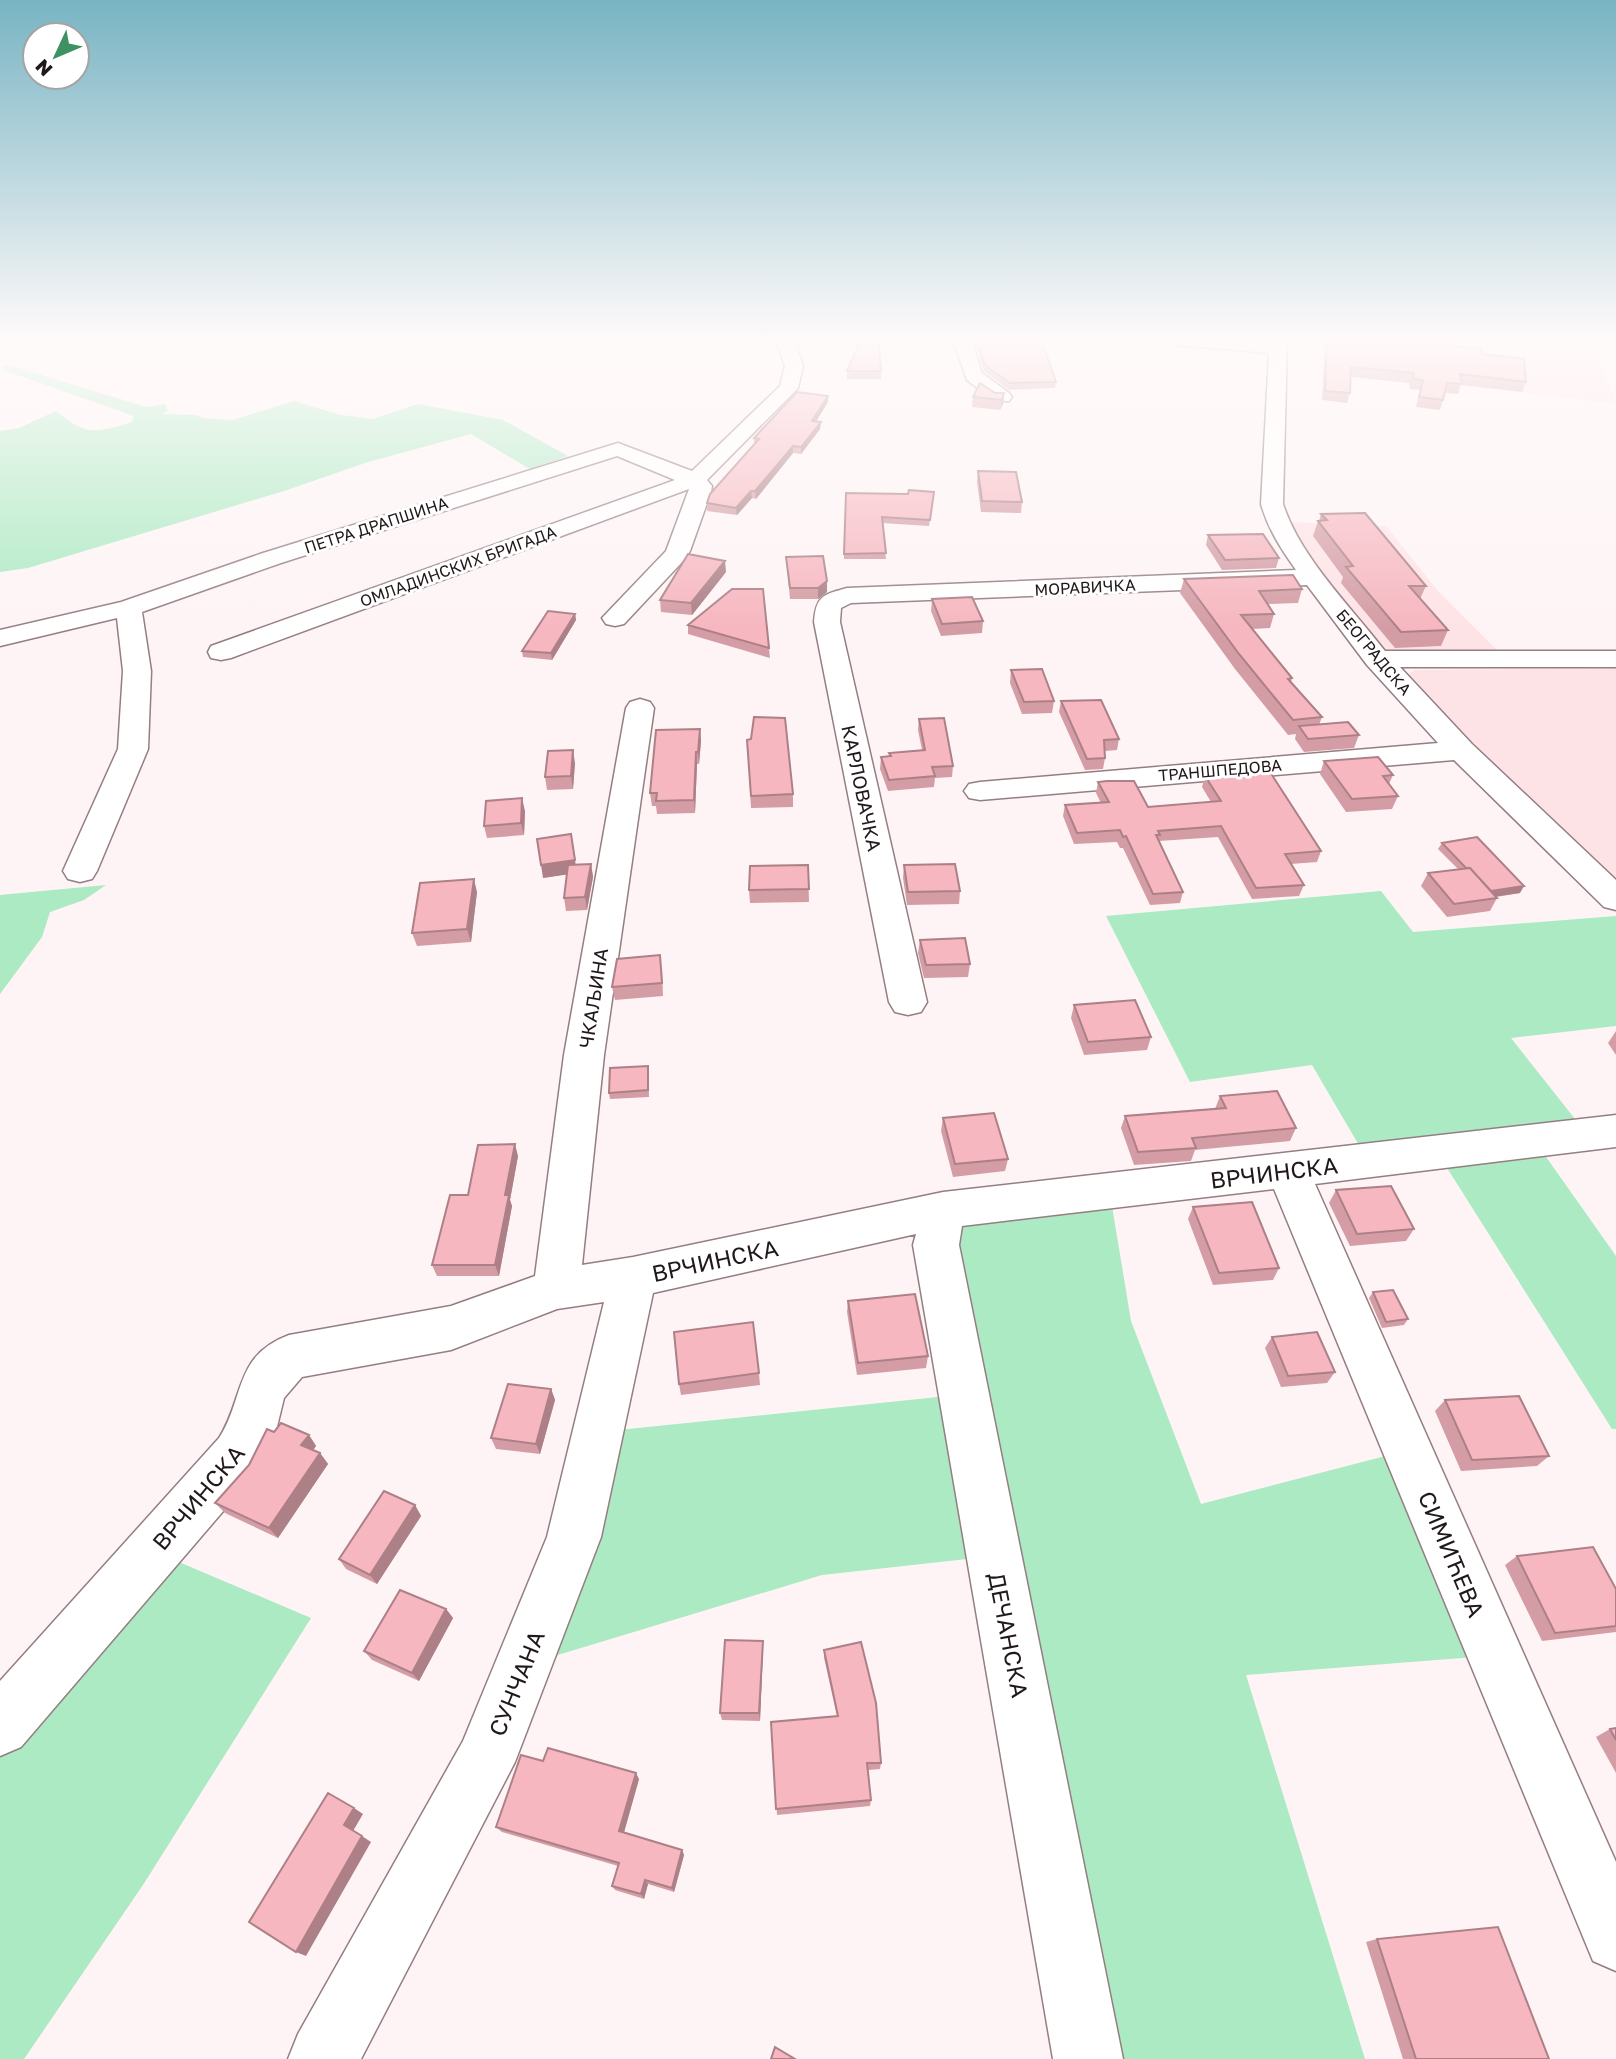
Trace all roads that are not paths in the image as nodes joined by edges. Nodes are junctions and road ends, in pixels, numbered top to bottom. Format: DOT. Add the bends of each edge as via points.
graph roads {
  1 [pos="740,436"];
  2 [pos="1275,436"];
  3 [pos="695,480"];
  4 [pos="1313,577"];
  5 [pos="856,596"];
  6 [pos="128,608"];
  7 [pos="615,618"];
  8 [pos="0,638"];
  9 [pos="221,652"];
  10 [pos="1377,659"];
  11 [pos="1616,659"];
  12 [pos="640,708"];
  13 [pos="1461,750"];
  14 [pos="980,790"];
  15 [pos="80,871"];
  16 [pos="1616,899"];
  17 [pos="908,1002"];
  18 [pos="1616,1131"];
  19 [pos="1288,1171"];
  20 [pos="943,1210"];
  21 [pos="633,1277"];
  22 [pos="556,1289"];
  23 [pos="0,1726"];
  24 [pos="1616,1938"];
  25 [pos="323,2059"];
  26 [pos="1088,2059"];
  1 -- 3 [label="street"];
  2 -- 4 [label="street, БЕОГРАДСКА" via="1272,504 1291,547"];
  3 -- 6 [label="street, ПЕТРА ДРАПШИНА" via="618,449"];
  3 -- 7 [label="street" via="700,492 678,551"];
  3 -- 9 [label="street, ОМЛАДИНСКИХ БРИГАДА"];
  4 -- 5 [label="street, МОРАВИЧКА"];
  4 -- 10 [label="street, БЕОГРАДСКА"];
  5 -- 17 [label="street, КАРЛОВАЧКА" via="828,604 827,622"];
  6 -- 8 [label="street, ПЕТРА ДРАПШИНА"];
  6 -- 15 [label="street" via="137,671 133,749"];
  10 -- 11 [label="street"];
  10 -- 13 [label="street, БЕОГРАДСКА"];
  12 -- 22 [label="street, ЧКАЉИНА" via="584,1055"];
  13 -- 14 [label="street, ТРАНШПЕДОВА"];
  13 -- 16 [label="street, БЕОГРАДСКА"];
  18 -- 19 [label="street, ВРЧИНСКА"];
  19 -- 20 [label="street, ВРЧИНСКА"];
  19 -- 24 [label="street, СИМИЋЕВА"];
  20 -- 21 [label="street, ВРЧИНСКА"];
  20 -- 26 [label="street, ДЕЧАНСКА" via="936,1245"];
  21 -- 22 [label="street, ВРЧИНСКА"];
  21 -- 25 [label="street, СУНЧАНА" via="574,1537 485,1762"];
  22 -- 23 [label="street, ВРЧИНСКА" via="451,1328 289,1357 266,1384 250,1435 237,1456"];
}
